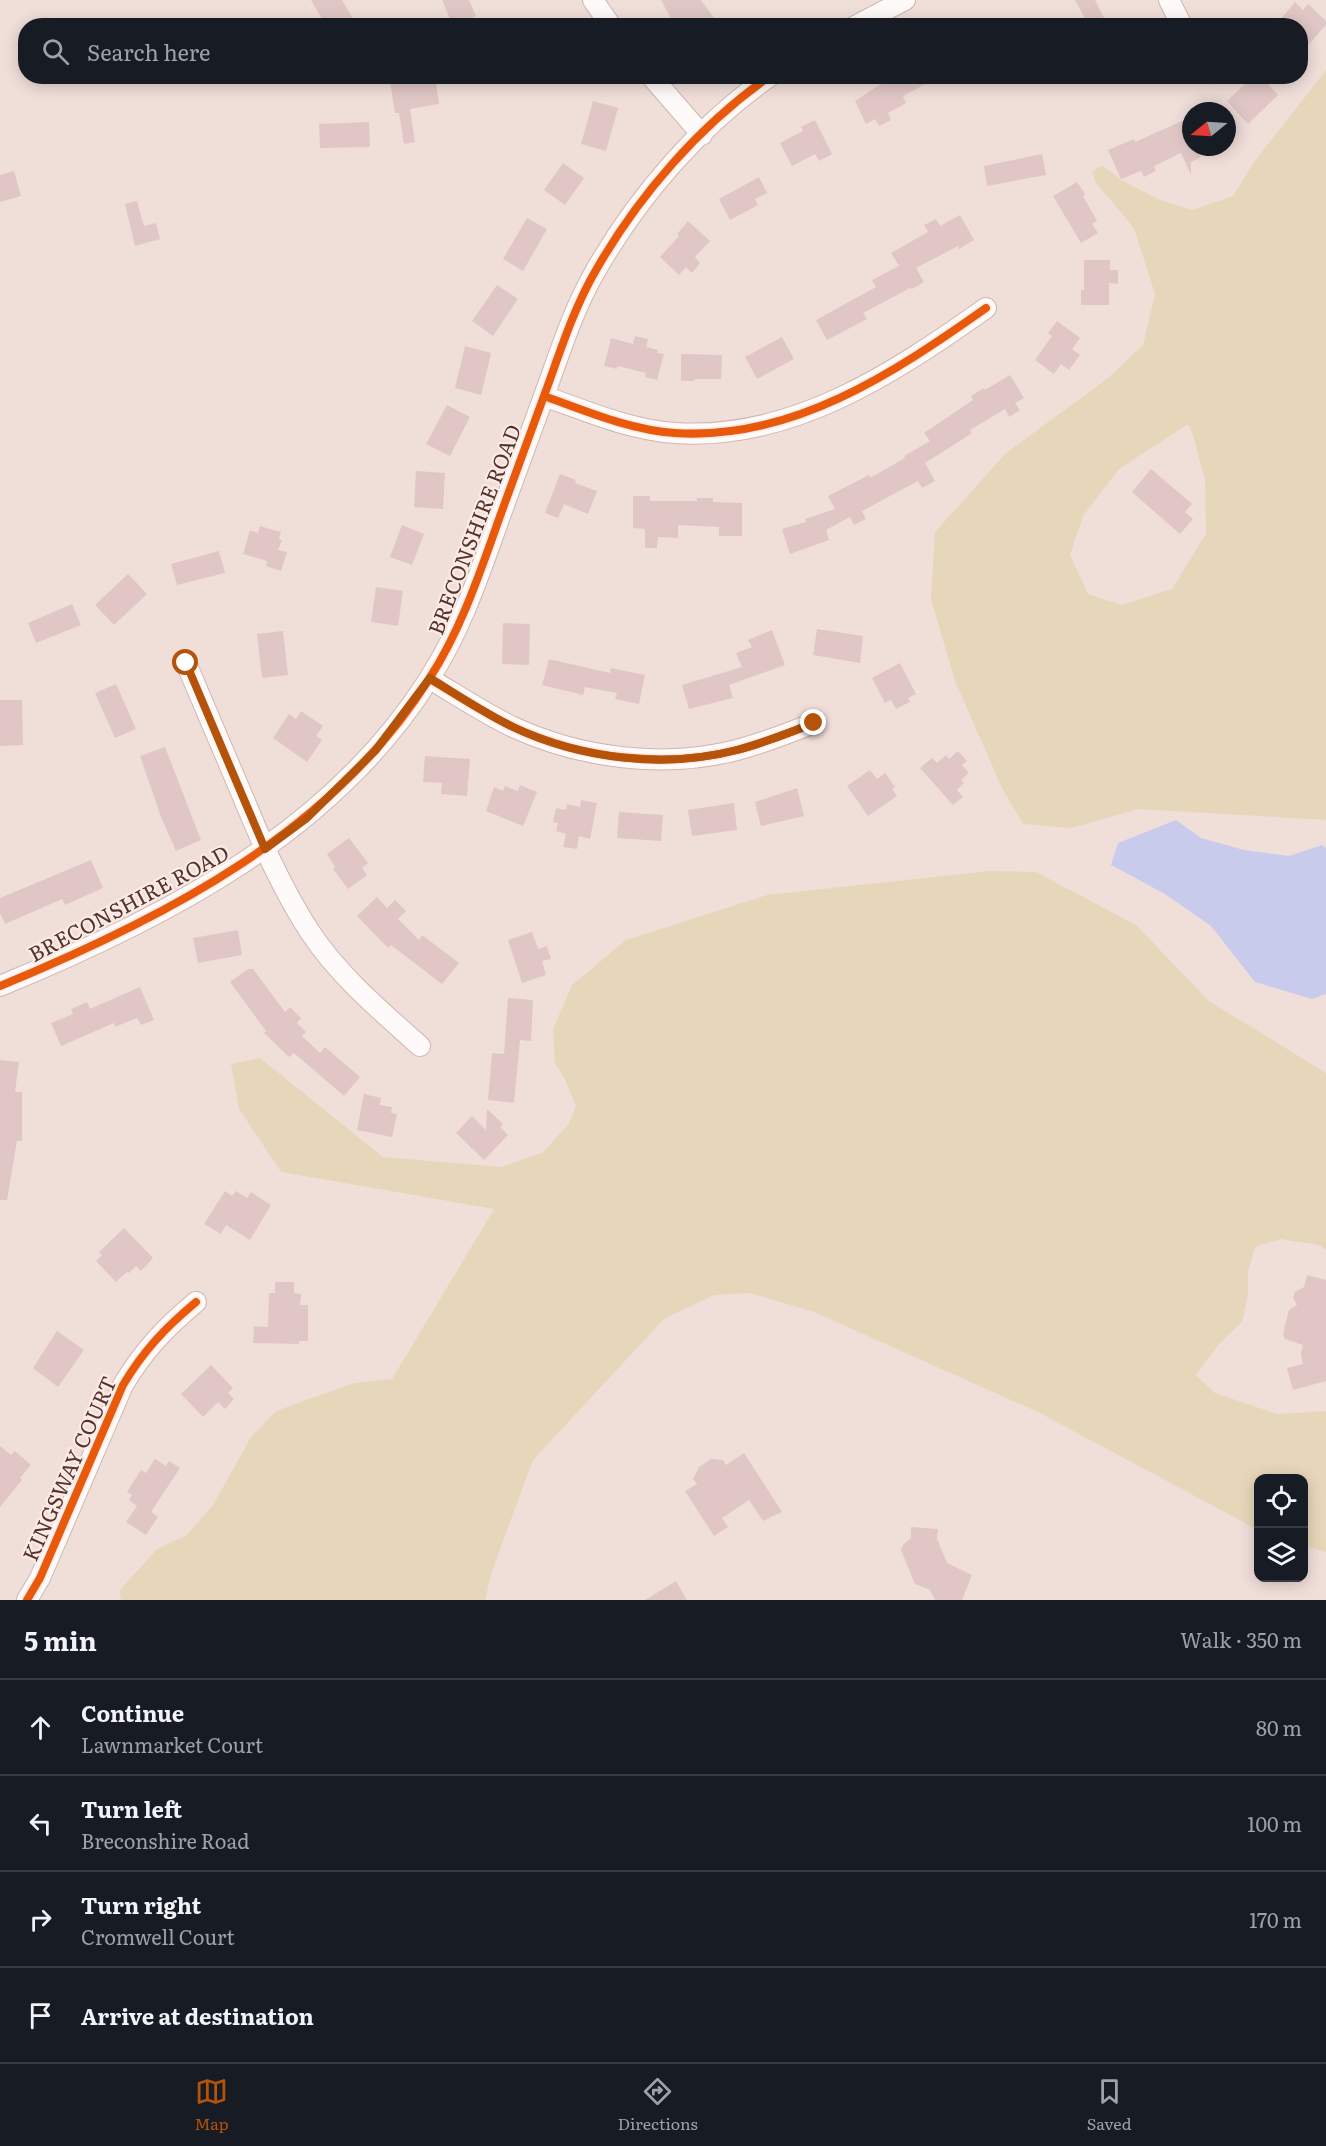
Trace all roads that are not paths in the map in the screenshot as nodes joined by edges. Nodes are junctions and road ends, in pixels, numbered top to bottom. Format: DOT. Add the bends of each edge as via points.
graph roads {
  1 [pos="593,0"];
  2 [pos="905,0"];
  3 [pos="1169,0"];
  4 [pos="605,18"];
  5 [pos="870,18"];
  6 [pos="1178,18"];
  7 [pos="658,84"];
  8 [pos="759,84"];
  9 [pos="702,135"];
  10 [pos="986,308"];
  11 [pos="543,396"];
  12 [pos="186,663"];
  13 [pos="430,678"];
  14 [pos="814,723"];
  15 [pos="265,849"];
  16 [pos="0,986"];
  17 [pos="420,1046"];
  18 [pos="196,1302"];
  19 [pos="27,1600"];
  1 -- 4 [label="street"];
  2 -- 5 [label="street"];
  3 -- 6 [label="street"];
  7 -- 9 [label="street"];
  8 -- 9 [label="street, BRECONSHIRE ROAD"];
  9 -- 11 [label="street, BRECONSHIRE ROAD" via="661,177 595,271"];
  10 -- 11 [label="street" via="900,365 833,402 774,424 709,433 674,433 640,428"];
  11 -- 13 [label="street, BRECONSHIRE ROAD" via="458,628"];
  12 -- 15 [label="street"];
  13 -- 14 [label="street" via="514,727 552,742 623,758 694,758 735,751"];
  13 -- 15 [label="street, BRECONSHIRE ROAD" via="375,751 307,818"];
  15 -- 16 [label="street, BRECONSHIRE ROAD" via="200,890 133,925"];
  15 -- 17 [label="street" via="310,933 336,966"];
  18 -- 19 [label="street, KINGSWAY COURT" via="154,1339 123,1385"];
}
